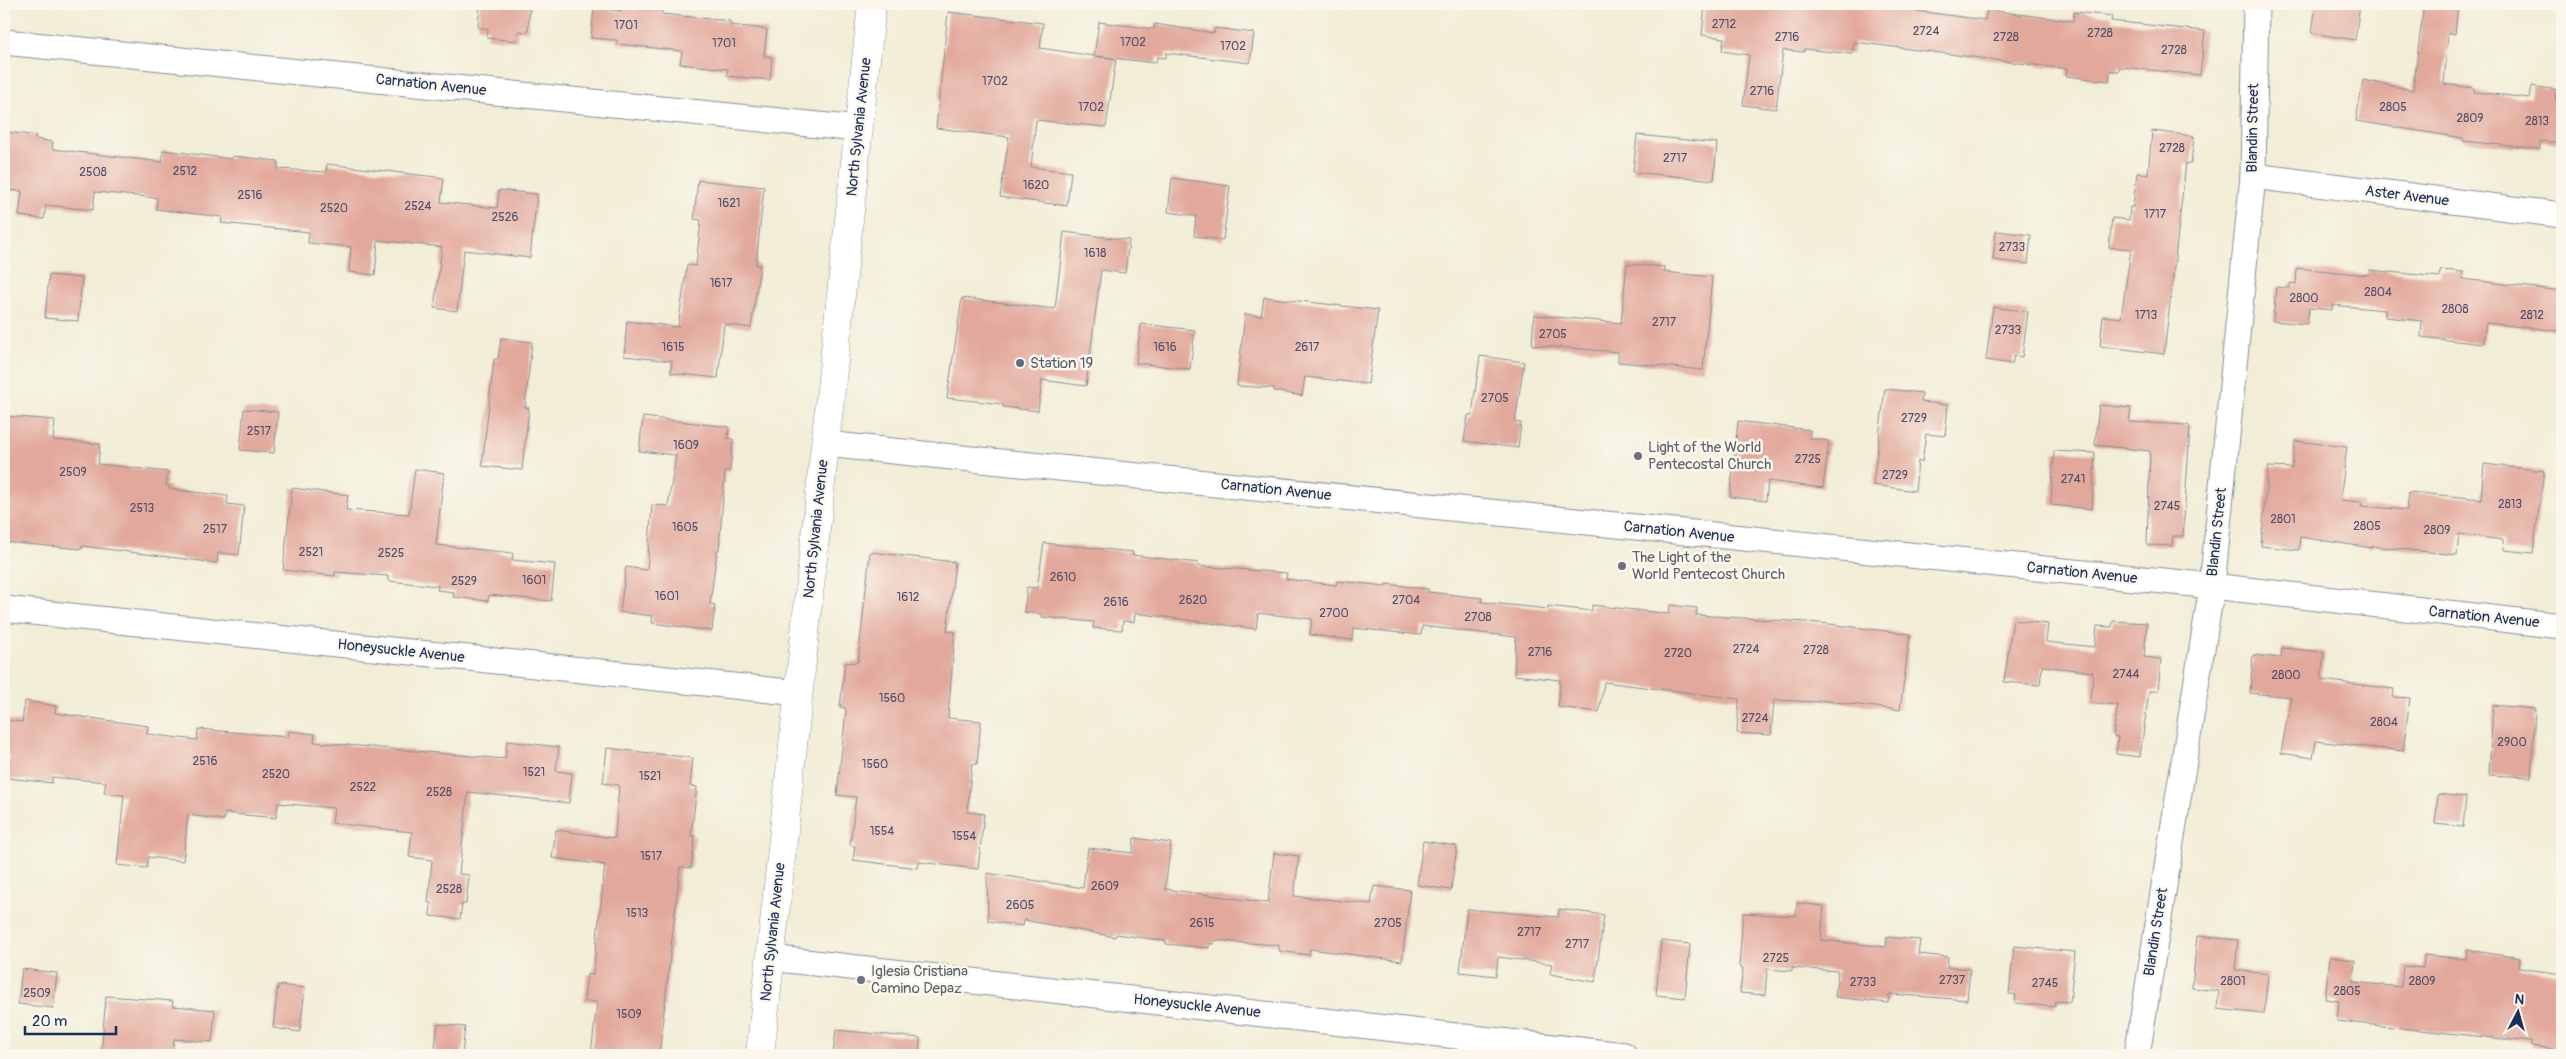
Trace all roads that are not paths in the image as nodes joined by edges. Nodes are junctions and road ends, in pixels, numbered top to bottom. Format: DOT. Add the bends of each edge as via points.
graph roads {
  1 [pos="872,4"];
  2 [pos="2256,4"];
  3 [pos="4,42"];
  4 [pos="858,129"];
  5 [pos="2253,176"];
  6 [pos="2562,215"];
  7 [pos="825,444"];
  8 [pos="2212,586"];
  9 [pos="4,609"];
  10 [pos="2562,626"];
  11 [pos="799,694"];
  12 [pos="770,958"];
  13 [pos="760,1055"];
  14 [pos="1624,1055"];
  15 [pos="2137,1055"];
  1 -- 4 [label="main road, North Sylvania Avenue"];
  2 -- 5 [label="street, Blandin Street"];
  3 -- 4 [label="street, Carnation Avenue"];
  4 -- 7 [label="main road, North Sylvania Avenue"];
  5 -- 6 [label="street, Aster Avenue"];
  5 -- 8 [label="street, Blandin Street"];
  7 -- 8 [label="street, Carnation Avenue"];
  7 -- 11 [label="main road, North Sylvania Avenue"];
  8 -- 10 [label="street, Carnation Avenue"];
  8 -- 15 [label="street, Blandin Street"];
  9 -- 11 [label="street, Honeysuckle Avenue"];
  11 -- 12 [label="main road, North Sylvania Avenue"];
  12 -- 13 [label="main road, North Sylvania Avenue"];
  12 -- 14 [label="street, Honeysuckle Avenue"];
}
